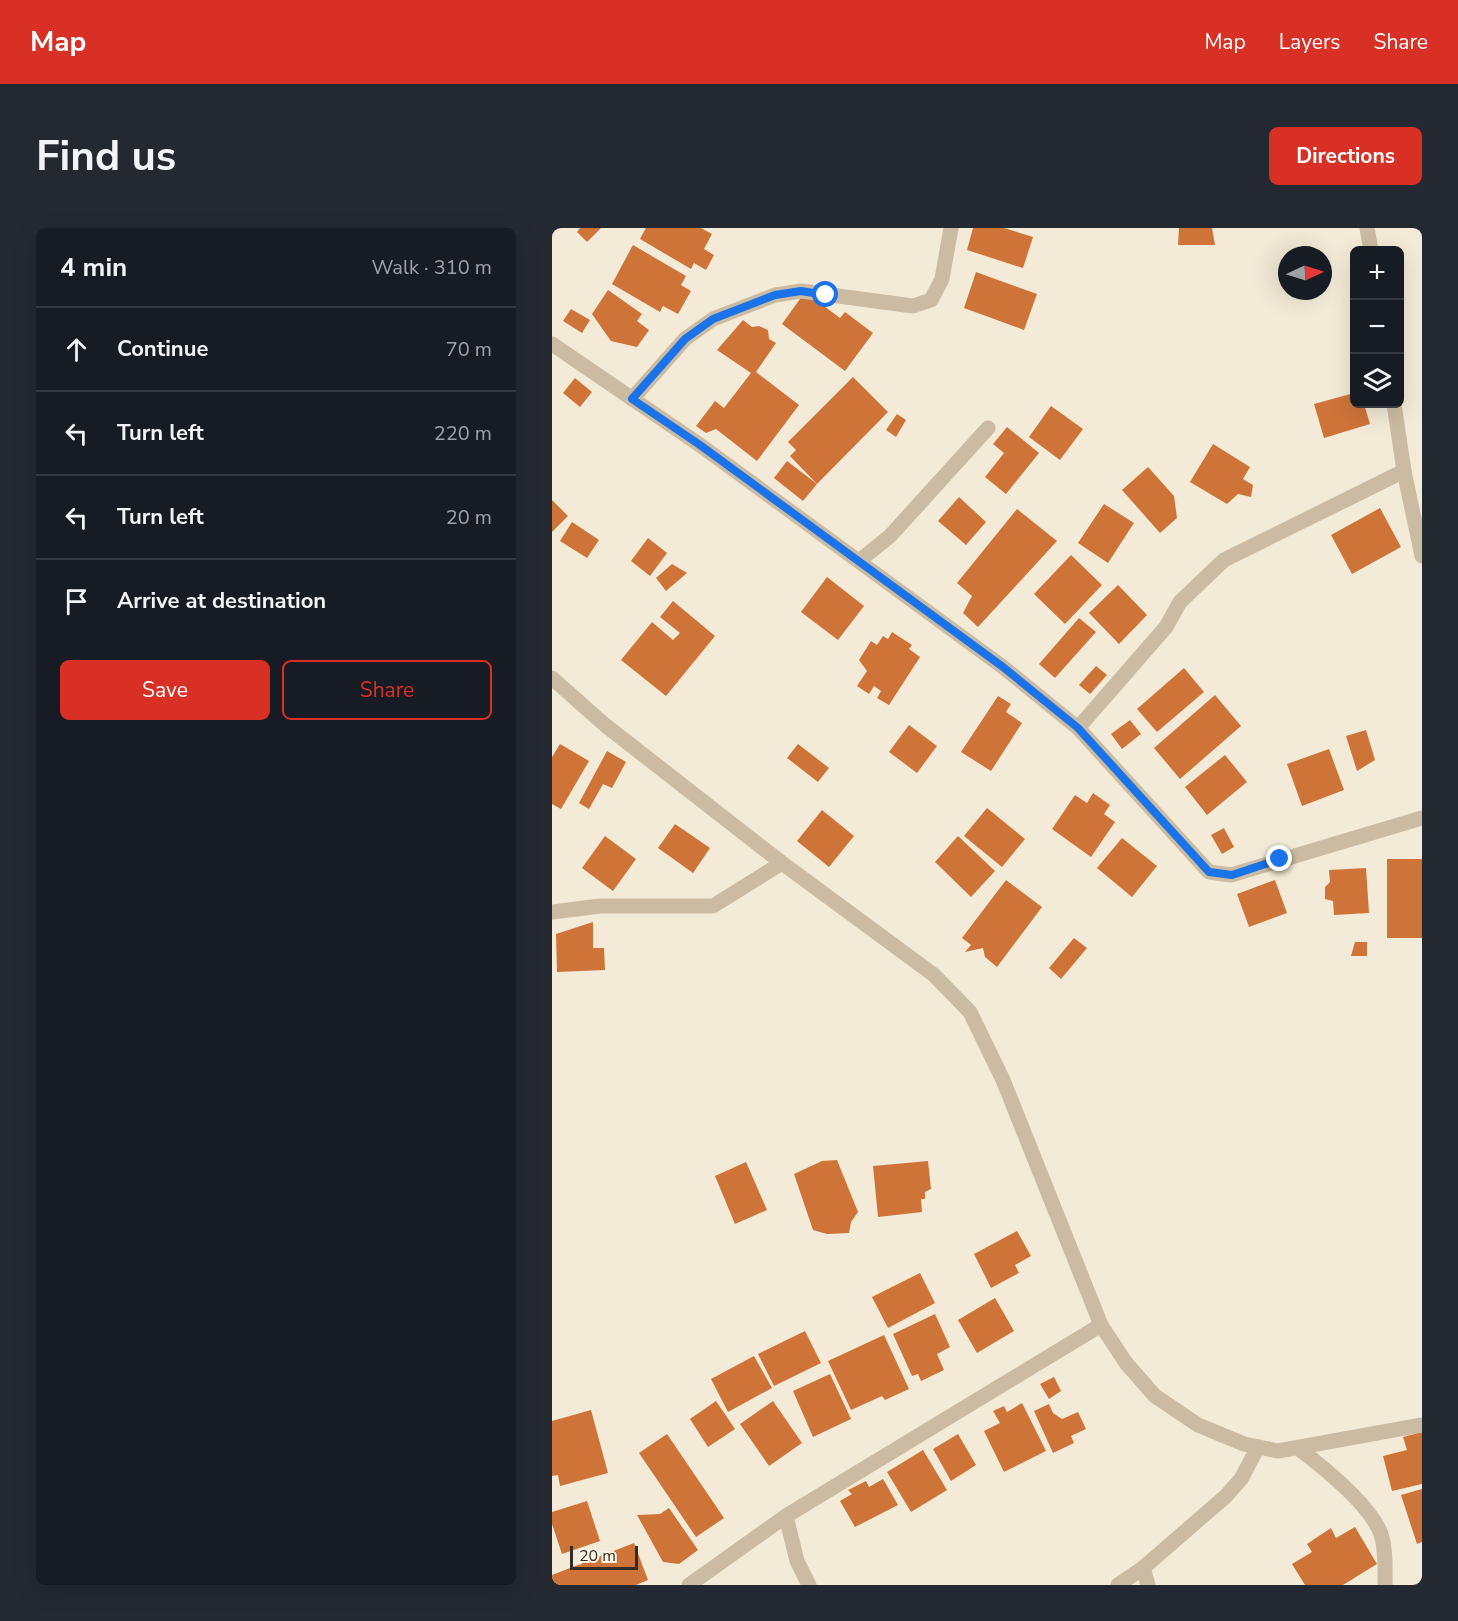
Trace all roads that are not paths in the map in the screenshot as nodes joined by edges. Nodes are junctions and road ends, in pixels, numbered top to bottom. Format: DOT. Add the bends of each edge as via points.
graph roads {
  1 [pos="951,228"];
  2 [pos="1367,228"];
  3 [pos="1370,246"];
  4 [pos="552,344"];
  5 [pos="632,399"];
  6 [pos="1395,408"];
  7 [pos="988,428"];
  8 [pos="1404,471"];
  9 [pos="1422,556"];
  10 [pos="859,561"];
  11 [pos="552,678"];
  12 [pos="1078,728"];
  13 [pos="1422,818"];
  14 [pos="782,863"];
  15 [pos="552,912"];
  16 [pos="1101,1324"];
  17 [pos="1422,1425"];
  18 [pos="1258,1447"];
  19 [pos="1298,1448"];
  20 [pos="786,1516"];
  21 [pos="1143,1568"];
  22 [pos="689,1585"];
  23 [pos="809,1585"];
  24 [pos="1118,1585"];
  25 [pos="1148,1585"];
  26 [pos="1385,1585"];
  1 -- 5 [label="street" via="942,279 931,300 913,306 801,291 775,295 713,319 685,339"];
  2 -- 3 [label="street"];
  4 -- 5 [label="street"];
  5 -- 10 [label="street"];
  6 -- 8 [label="street"];
  7 -- 10 [label="street" via="890,536"];
  8 -- 9 [label="street"];
  8 -- 12 [label="street" via="1224,560 1180,603 1166,627"];
  10 -- 12 [label="street" via="1003,667"];
  11 -- 14 [label="street" via="605,725"];
  12 -- 13 [label="street" via="1209,872 1232,875"];
  14 -- 15 [label="street" via="713,906 600,906"];
  14 -- 16 [label="street" via="934,975 970,1012 1003,1080"];
  16 -- 18 [label="street" via="1126,1363 1155,1396 1198,1425"];
  16 -- 20 [label="street"];
  17 -- 19 [label="street"];
  18 -- 19 [label="street" via="1278,1451"];
  18 -- 21 [label="street" via="1241,1479 1226,1496"];
  19 -- 26 [label="street" via="1372,1518 1381,1534"];
  20 -- 22 [label="street"];
  20 -- 23 [label="street"];
  21 -- 24 [label="street"];
  21 -- 25 [label="street"];
}
